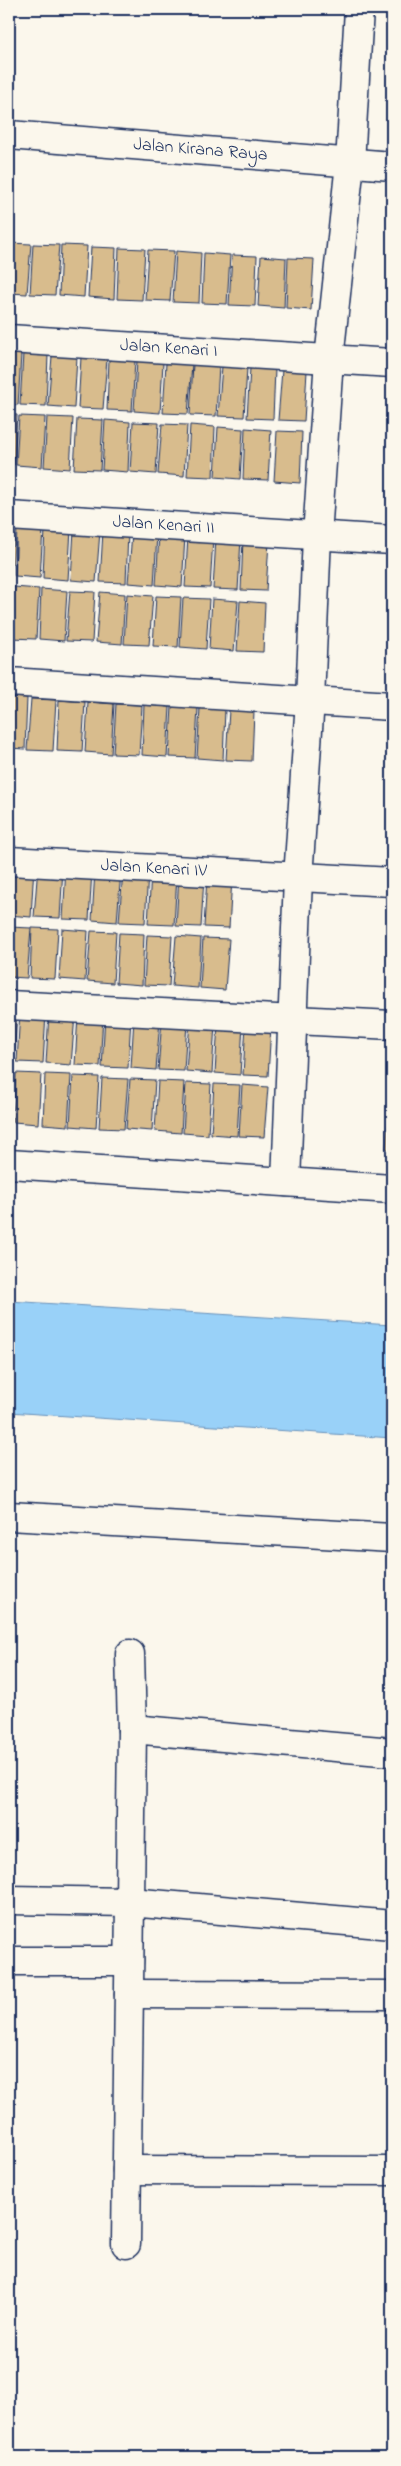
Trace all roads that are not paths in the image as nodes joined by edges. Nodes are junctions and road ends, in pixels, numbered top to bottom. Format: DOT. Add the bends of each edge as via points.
graph roads {
  1 [pos="358,9"];
  2 [pos="9,135"];
  3 [pos="350,163"];
  4 [pos="392,166"];
  5 [pos="9,339"];
  6 [pos="329,359"];
  7 [pos="392,364"];
  8 [pos="9,516"];
  9 [pos="318,536"];
  10 [pos="392,540"];
  11 [pos="9,682"];
  12 [pos="310,700"];
  13 [pos="392,706"];
  14 [pos="9,861"];
  15 [pos="298,878"];
  16 [pos="392,882"];
  17 [pos="9,1005"];
  18 [pos="292,1020"];
  19 [pos="392,1026"];
  20 [pos="9,1164"];
  21 [pos="286,1182"];
  22 [pos="392,1189"];
  23 [pos="9,1516"];
  24 [pos="392,1538"];
  25 [pos="130,1654"];
  26 [pos="132,1729"];
  27 [pos="392,1752"];
  28 [pos="9,1900"];
  29 [pos="130,1902"];
  30 [pos="392,1925"];
  31 [pos="9,1961"];
  32 [pos="129,1961"];
  33 [pos="129,1994"];
  34 [pos="392,1995"];
  35 [pos="127,2170"];
  36 [pos="392,2171"];
  37 [pos="126,2244"];
  1 -- 3 [label="street"];
  2 -- 3 [label="street, Jalan Kirana Raya"];
  3 -- 4 [label="street, Jalan Kirana Raya"];
  3 -- 6 [label="street"];
  5 -- 6 [label="street, Jalan Kenari I"];
  6 -- 7 [label="street, Jalan Kenari I"];
  6 -- 9 [label="street"];
  8 -- 9 [label="street, Jalan Kenari II"];
  9 -- 10 [label="street, Jalan Kenari II"];
  9 -- 12 [label="street"];
  11 -- 12 [label="street"];
  12 -- 13 [label="street"];
  12 -- 15 [label="street"];
  14 -- 15 [label="street, Jalan Kenari IV"];
  15 -- 16 [label="street, Jalan Kenari IV"];
  15 -- 18 [label="street"];
  17 -- 18 [label="street"];
  18 -- 19 [label="street"];
  18 -- 21 [label="street"];
  20 -- 21 [label="street"];
  21 -- 22 [label="street"];
  23 -- 24 [label="street"];
  25 -- 26 [label="street"];
  26 -- 27 [label="street"];
  26 -- 29 [label="street"];
  28 -- 29 [label="street"];
  29 -- 30 [label="street"];
  29 -- 32 [label="street"];
  31 -- 32 [label="street"];
  32 -- 33 [label="street"];
  33 -- 34 [label="street"];
  33 -- 35 [label="street"];
  35 -- 36 [label="street"];
  35 -- 37 [label="street"];
}
